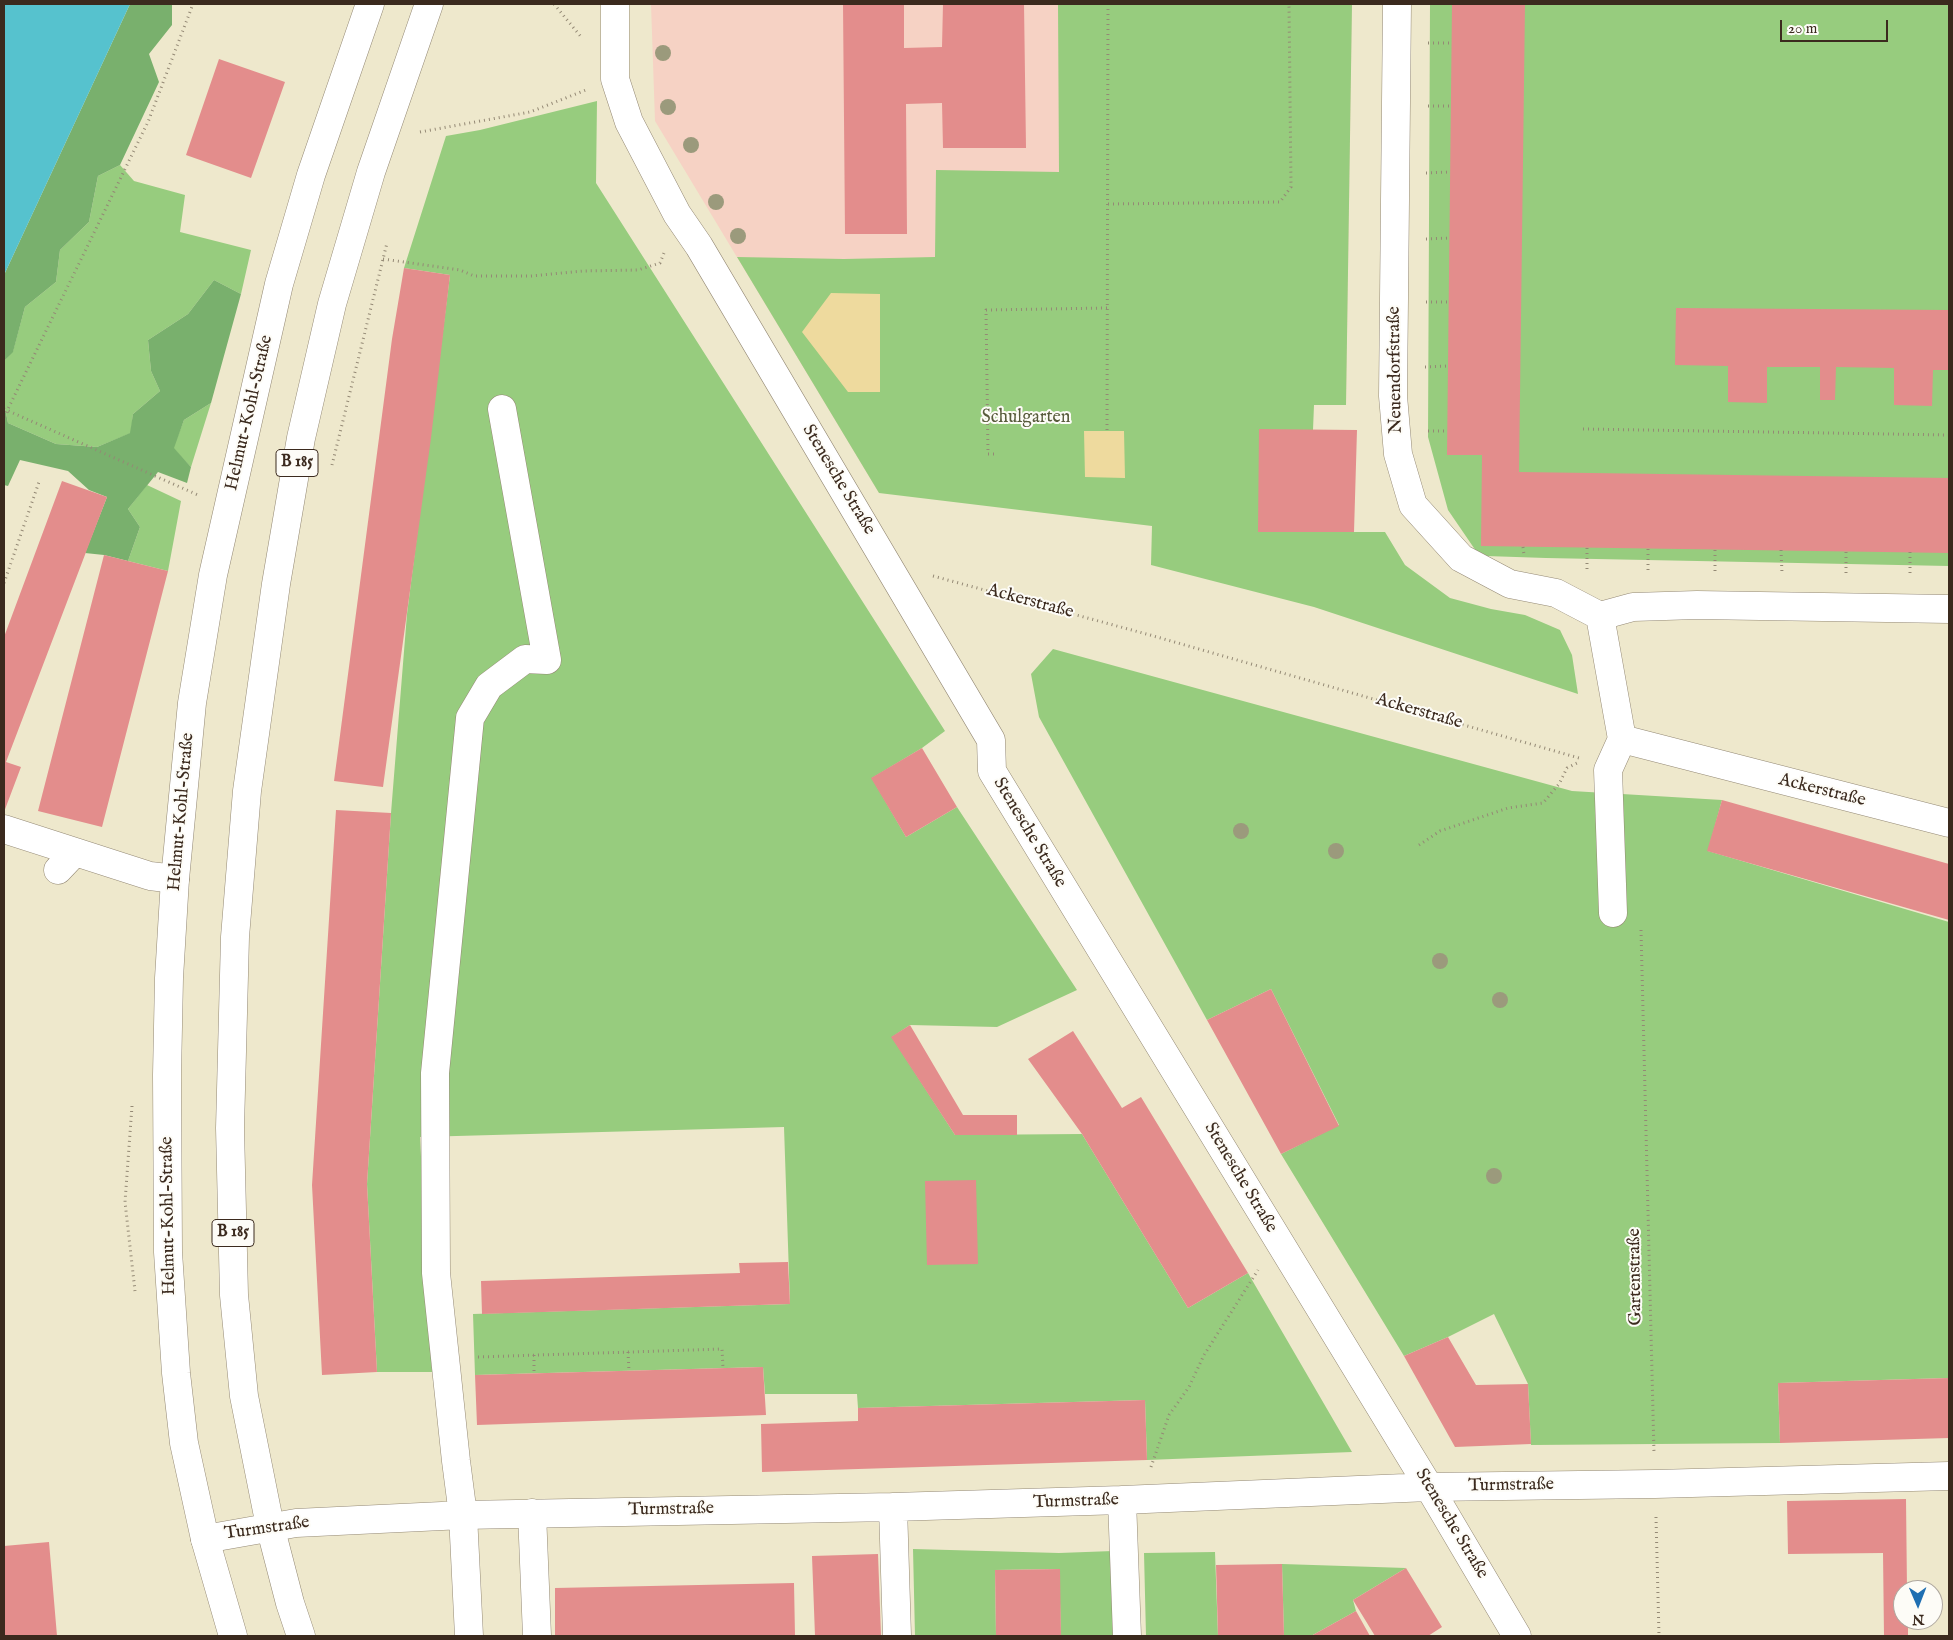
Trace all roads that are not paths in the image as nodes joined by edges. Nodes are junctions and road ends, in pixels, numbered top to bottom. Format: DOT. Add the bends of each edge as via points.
graph roads {
  1 [pos="370,4"];
  2 [pos="429,4"];
  3 [pos="615,4"];
  4 [pos="1397,4"];
  5 [pos="502,409"];
  6 [pos="1949,609"];
  7 [pos="1600,616"];
  8 [pos="1622,739"];
  9 [pos="1949,824"];
  10 [pos="4,829"];
  11 [pos="175,878"];
  12 [pos="1613,913"];
  13 [pos="1949,1476"];
  14 [pos="1429,1487"];
  15 [pos="1133,1500"];
  16 [pos="893,1507"];
  17 [pos="532,1512"];
  18 [pos="464,1515"];
  19 [pos="270,1526"];
  20 [pos="205,1539"];
  21 [pos="233,1636"];
  22 [pos="301,1636"];
  23 [pos="469,1636"];
  24 [pos="537,1636"];
  25 [pos="897,1636"];
  26 [pos="1127,1636"];
  27 [pos="1517,1636"];
  1 -- 11 [label="street, Helmut-Kohl-Straße" via="311,175 279,284 213,575 192,703"];
  2 -- 19 [label="street, B 185" via="370,172 332,304 301,438 276,584 247,791 235,937 230,1128 234,1295 244,1396"];
  3 -- 14 [label="street, Stenesche Straße" via="615,79 628,122 677,214 991,740 992,771"];
  4 -- 7 [label="street, Neuendorfstraße" via="1393,396 1398,454 1413,506 1461,558 1510,584 1556,593"];
  5 -- 18 [label="street" via="546,660 525,659 489,686 470,718 435,1073 436,1273"];
  6 -- 7 [label="street" via="1697,605 1633,607"];
  7 -- 8 [label="street"];
  8 -- 9 [label="street, Ackerstraße"];
  8 -- 12 [label="street" via="1608,770"];
  10 -- 11 [label="street" via="67,861"];
  11 -- 20 [label="street, Helmut-Kohl-Straße" via="167,1075 168,1252 184,1444"];
  13 -- 14 [label="street, Turmstraße"];
  14 -- 15 [label="street, Turmstraße"];
  14 -- 27 [label="street, Stenesche Straße"];
  15 -- 16 [label="street, Turmstraße"];
  15 -- 26 [label="street"];
  16 -- 17 [label="street, Turmstraße"];
  16 -- 25 [label="street"];
  17 -- 18 [label="street, Turmstraße"];
  17 -- 24 [label="street"];
  18 -- 19 [label="street, Turmstraße"];
  18 -- 23 [label="street"];
  19 -- 20 [label="street, Turmstraße"];
  19 -- 22 [label="street, B 185"];
  20 -- 21 [label="street, Helmut-Kohl-Straße"];
}
